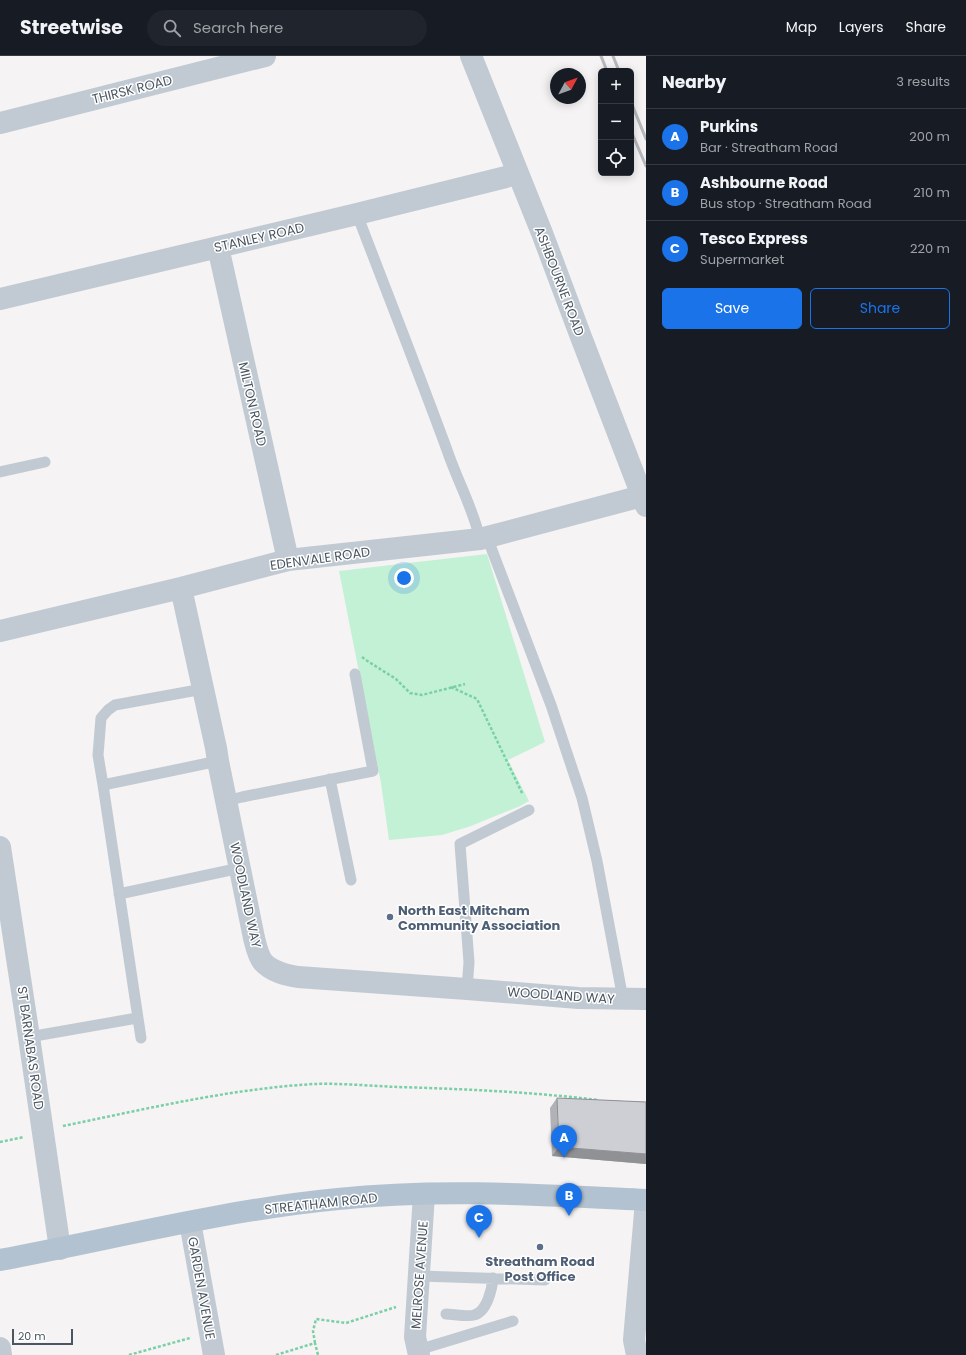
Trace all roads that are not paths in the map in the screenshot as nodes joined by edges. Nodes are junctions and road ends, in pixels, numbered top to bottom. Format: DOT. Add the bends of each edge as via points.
graph roads {
  1 [pos="265,56"];
  2 [pos="471,56"];
  3 [pos="0,123"];
  4 [pos="517,172"];
  5 [pos="357,214"];
  6 [pos="218,247"];
  7 [pos="0,299"];
  8 [pos="45,462"];
  9 [pos="0,472"];
  10 [pos="644,501"];
  11 [pos="483,538"];
  12 [pos="288,560"];
  13 [pos="181,588"];
  14 [pos="0,631"];
  15 [pos="355,674"];
  16 [pos="203,689"];
  17 [pos="218,761"];
  18 [pos="330,779"];
  19 [pos="103,785"];
  20 [pos="226,801"];
  21 [pos="530,810"];
  22 [pos="0,847"];
  23 [pos="240,868"];
  24 [pos="351,880"];
  25 [pos="119,894"];
  26 [pos="468,989"];
  27 [pos="623,999"];
  28 [pos="646,999"];
  29 [pos="137,1018"];
  30 [pos="29,1037"];
  31 [pos="141,1038"];
  32 [pos="424,1194"];
  33 [pos="646,1201"];
  34 [pos="190,1222"];
  35 [pos="60,1249"];
  36 [pos="0,1260"];
  37 [pos="420,1276"];
  38 [pos="493,1278"];
  39 [pos="545,1280"];
  40 [pos="641,1308"];
  41 [pos="446,1314"];
  42 [pos="513,1321"];
  43 [pos="0,1348"];
  44 [pos="418,1352"];
  45 [pos="1,1355"];
  46 [pos="214,1355"];
  47 [pos="637,1355"];
  1 -- 3 [label="street, THIRSK ROAD"];
  2 -- 4 [label="street, ASHBOURNE ROAD"];
  4 -- 5 [label="street, STANLEY ROAD" via="506,177"];
  4 -- 10 [label="street, ASHBOURNE ROAD"];
  5 -- 6 [label="street, STANLEY ROAD"];
  5 -- 11 [label="lane" via="453,468"];
  6 -- 7 [label="street, STANLEY ROAD"];
  6 -- 12 [label="street, MILTON ROAD"];
  8 -- 9 [label="lane"];
  10 -- 11 [label="street, EDENVALE ROAD"];
  11 -- 12 [label="street, EDENVALE ROAD"];
  11 -- 27 [label="lane" via="551,705 582,798"];
  12 -- 13 [label="street, EDENVALE ROAD"];
  13 -- 14 [label="street, EDENVALE ROAD"];
  13 -- 16 [label="street, WOODLAND WAY"];
  15 -- 18 [label="lane" via="373,771"];
  16 -- 17 [label="street, WOODLAND WAY"];
  16 -- 19 [label="lane" via="115,705 108,710 101,718 99,739 98,755"];
  17 -- 19 [label="lane"];
  17 -- 20 [label="street, WOODLAND WAY"];
  18 -- 20 [label="lane"];
  18 -- 24 [label="lane"];
  19 -- 25 [label="lane"];
  20 -- 23 [label="street, WOODLAND WAY"];
  21 -- 26 [label="lane" via="460,844 469,962"];
  22 -- 30 [label="street, ST BARNABAS ROAD"];
  23 -- 25 [label="lane"];
  23 -- 26 [label="street, WOODLAND WAY" via="258,953 263,962 275,971 298,978"];
  25 -- 29 [label="lane"];
  26 -- 27 [label="street, WOODLAND WAY"];
  27 -- 28 [label="street, WOODLAND WAY"];
  29 -- 30 [label="lane"];
  29 -- 31 [label="lane"];
  30 -- 35 [label="street, ST BARNABAS ROAD"];
  32 -- 33 [label="main road, STREATHAM ROAD"];
  32 -- 34 [label="main road, STREATHAM ROAD" via="339,1198"];
  32 -- 37 [label="street, MELROSE AVENUE"];
  33 -- 40 [label="street"];
  34 -- 35 [label="main road, STREATHAM ROAD"];
  34 -- 46 [label="street, GARDEN AVENUE"];
  35 -- 36 [label="main road, STREATHAM ROAD"];
  37 -- 38 [label="lane"];
  37 -- 44 [label="street, MELROSE AVENUE" via="415,1337"];
  38 -- 39 [label="lane"];
  38 -- 41 [label="lane" via="488,1300 479,1312 474,1315"];
  40 -- 47 [label="street" via="634,1340"];
  42 -- 44 [label="lane"];
  43 -- 45 [label="street"];
}
